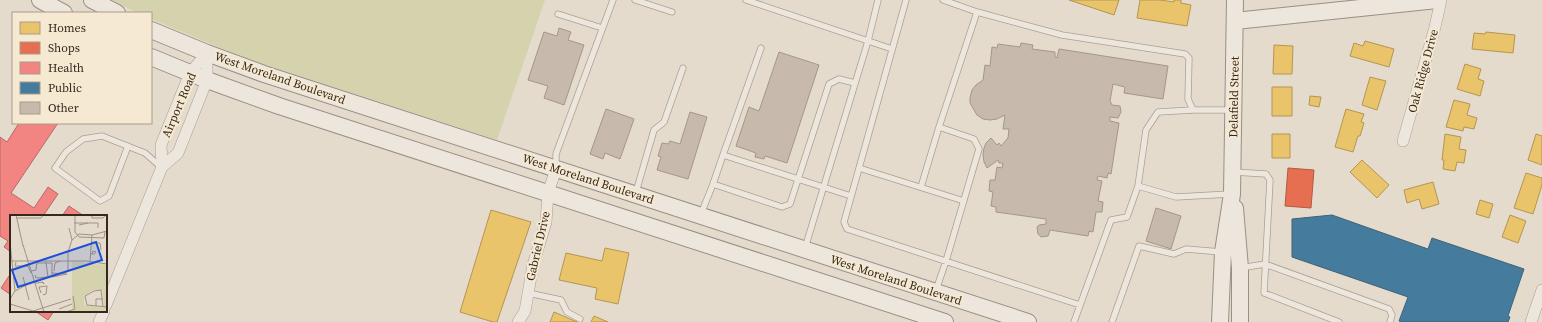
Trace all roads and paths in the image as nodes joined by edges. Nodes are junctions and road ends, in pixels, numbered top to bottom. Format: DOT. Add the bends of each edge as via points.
graph roads {
  1 [pos="40,0"];
  2 [pos="92,0"];
  3 [pos="612,0"];
  4 [pos="636,0"];
  5 [pos="746,0"];
  6 [pos="878,0"];
  7 [pos="906,0"];
  8 [pos="943,0"];
  9 [pos="1235,0"];
  10 [pos="1437,0"];
  11 [pos="1441,0"];
  12 [pos="62,12"];
  13 [pos="115,12"];
  14 [pos="672,12"];
  15 [pos="977,12"];
  16 [pos="558,14"];
  17 [pos="1235,21"];
  18 [pos="602,28"];
  19 [pos="152,30"];
  20 [pos="868,41"];
  21 [pos="761,48"];
  22 [pos="892,49"];
  23 [pos="207,53"];
  24 [pos="152,57"];
  25 [pos="683,68"];
  26 [pos="190,73"];
  27 [pos="207,80"];
  28 [pos="855,83"];
  29 [pos="334,97"];
  30 [pos="1192,110"];
  31 [pos="1234,110"];
  32 [pos="326,121"];
  33 [pos="940,127"];
  34 [pos="1403,141"];
  35 [pos="128,146"];
  36 [pos="723,154"];
  37 [pos="162,167"];
  38 [pos="859,168"];
  39 [pos="556,169"];
  40 [pos="1233,172"];
  41 [pos="798,180"];
  42 [pos="713,184"];
  43 [pos="1138,186"];
  44 [pos="921,187"];
  45 [pos="823,188"];
  46 [pos="548,193"];
  47 [pos="635,194"];
  48 [pos="1232,194"];
  49 [pos="851,196"];
  50 [pos="964,201"];
  51 [pos="696,214"];
  52 [pos="685,237"];
  53 [pos="804,250"];
  54 [pos="1223,252"];
  55 [pos="946,261"];
  56 [pos="1265,264"];
  57 [pos="1222,268"];
  58 [pos="1240,268"];
  59 [pos="797,274"];
  60 [pos="1542,290"];
  61 [pos="935,292"];
  62 [pos="528,293"];
  63 [pos="107,303"];
  64 [pos="1080,305"];
  65 [pos="104,312"];
  66 [pos="927,316"];
  67 [pos="580,319"];
  68 [pos="99,322"];
  69 [pos="518,322"];
  70 [pos="945,322"];
  71 [pos="1028,322"];
  72 [pos="1074,322"];
  73 [pos="1112,322"];
  74 [pos="1220,322"];
  75 [pos="1240,322"];
  76 [pos="1339,322"];
  77 [pos="1390,322"];
  78 [pos="1531,322"];
  1 -- 12 [label="street"];
  2 -- 13 [label="street"];
  3 -- 18 [label="lane"];
  4 -- 14 [label="lane"];
  5 -- 20 [label="lane"];
  6 -- 20 [label="lane"];
  7 -- 22 [label="lane"];
  8 -- 15 [label="lane"];
  9 -- 17 [label="street, Delafield Street"];
  10 -- 17 [label="street"];
  11 -- 34 [label="street, Oak Ridge Drive"];
  15 -- 30 [label="lane" via="1062,35 1185,54 1189,58 1188,99"];
  15 -- 33 [label="lane"];
  16 -- 18 [label="lane"];
  17 -- 31 [label="street, Delafield Street"];
  18 -- 39 [label="lane" via="556,154"];
  19 -- 23 [label="street, West Moreland Boulevard"];
  20 -- 22 [label="lane"];
  20 -- 28 [label="lane"];
  21 -- 36 [label="lane"];
  22 -- 38 [label="lane"];
  23 -- 26 [label="street, Airport Road"];
  23 -- 27 [label="street, Airport Road"];
  23 -- 29 [label="street, West Moreland Boulevard"];
  24 -- 26 [label="street, West Moreland Boulevard"];
  25 -- 47 [label="lane" via="664,122 654,130"];
  26 -- 27 [label="street, West Moreland Boulevard"];
  26 -- 37 [label="street, Airport Road" via="161,145"];
  27 -- 32 [label="street, West Moreland Boulevard"];
  27 -- 37 [label="street, Airport Road" via="178,153"];
  28 -- 41 [label="lane" via="839,79 829,84"];
  28 -- 45 [label="lane"];
  29 -- 32 [label="street"];
  29 -- 39 [label="street, West Moreland Boulevard"];
  30 -- 31 [label="lane"];
  30 -- 43 [label="lane" via="1158,112 1146,130"];
  31 -- 40 [label="street, Delafield Street"];
  32 -- 46 [label="street, West Moreland Boulevard"];
  33 -- 44 [label="lane"];
  33 -- 50 [label="lane" via="974,139 979,150"];
  35 -- 35 [label="lane" via="102,136 83,140 66,152 55,168 100,201 110,196"];
  35 -- 37 [label="lane" via="145,153"];
  36 -- 41 [label="lane"];
  36 -- 42 [label="lane"];
  37 -- 63 [label="street, Airport Road"];
  38 -- 44 [label="lane"];
  38 -- 49 [label="lane"];
  39 -- 46 [label="street, Gabriel Drive"];
  39 -- 47 [label="street, West Moreland Boulevard"];
  40 -- 48 [label="street, Delafield Street"];
  40 -- 56 [label="lane" via="1266,174 1270,180"];
  41 -- 42 [label="lane" via="790,204 782,207"];
  41 -- 45 [label="lane"];
  42 -- 51 [label="lane"];
  43 -- 48 [label="lane" via="1176,197"];
  43 -- 64 [label="lane" via="1127,217 1111,220"];
  44 -- 50 [label="lane"];
  45 -- 49 [label="lane"];
  45 -- 53 [label="lane"];
  46 -- 52 [label="street, West Moreland Boulevard"];
  46 -- 62 [label="street, Gabriel Drive" via="546,222 533,264"];
  47 -- 51 [label="street, West Moreland Boulevard"];
  48 -- 54 [label="street, Delafield Street"];
  48 -- 58 [label="street, Delafield Street" via="1237,214"];
  49 -- 55 [label="lane" via="844,222 847,229"];
  50 -- 55 [label="lane"];
  51 -- 52 [label="street"];
  51 -- 53 [label="street, West Moreland Boulevard"];
  52 -- 59 [label="street, West Moreland Boulevard"];
  53 -- 59 [label="street"];
  53 -- 61 [label="street, West Moreland Boulevard"];
  54 -- 57 [label="street, Delafield Street"];
  54 -- 73 [label="lane" via="1186,249 1174,254 1139,246"];
  55 -- 61 [label="lane"];
  55 -- 64 [label="lane"];
  56 -- 58 [label="lane"];
  56 -- 76 [label="lane" via="1264,293"];
  56 -- 77 [label="lane" via="1389,309 1392,316"];
  57 -- 58 [label="street"];
  57 -- 74 [label="street, Delafield Street"];
  58 -- 75 [label="street, Delafield Street"];
  59 -- 66 [label="street, West Moreland Boulevard"];
  60 -- 78 [label="street"];
  61 -- 66 [label="street"];
  61 -- 71 [label="street, West Moreland Boulevard"];
  62 -- 67 [label="lane" via="561,300 567,312"];
  62 -- 69 [label="street, Gabriel Drive" via="524,311"];
  64 -- 72 [label="lane"];
  65 -- 68 [label="street"];
  66 -- 70 [label="street, West Moreland Boulevard"];
}
